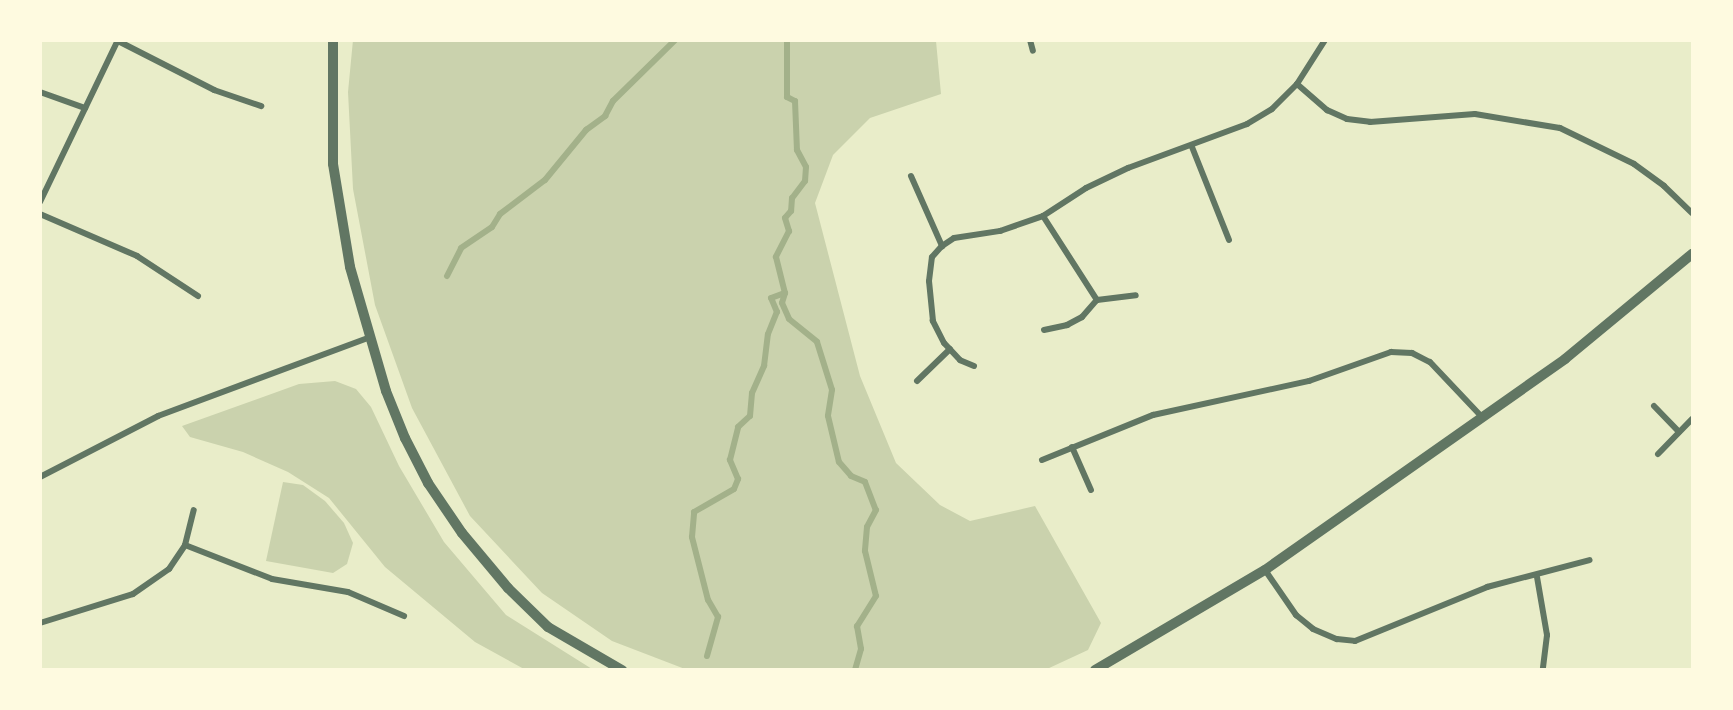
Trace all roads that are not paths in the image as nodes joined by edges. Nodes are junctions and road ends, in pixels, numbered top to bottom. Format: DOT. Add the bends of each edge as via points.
graph roads {
  1 [pos="333,40"];
  2 [pos="1030,40"];
  3 [pos="1325,40"];
  4 [pos="118,41"];
  5 [pos="1033,51"];
  6 [pos="1297,84"];
  7 [pos="40,92"];
  8 [pos="261,106"];
  9 [pos="86,108"];
  10 [pos="1192,147"];
  11 [pos="911,176"];
  12 [pos="40,202"];
  13 [pos="1692,213"];
  14 [pos="40,214"];
  15 [pos="1043,216"];
  16 [pos="1229,240"];
  17 [pos="942,246"];
  18 [pos="1692,254"];
  19 [pos="1136,295"];
  20 [pos="198,296"];
  21 [pos="1098,300"];
  22 [pos="1044,330"];
  23 [pos="370,337"];
  24 [pos="950,349"];
  25 [pos="974,366"];
  26 [pos="917,381"];
  27 [pos="1654,406"];
  28 [pos="1483,418"];
  29 [pos="1692,418"];
  30 [pos="1679,432"];
  31 [pos="1072,447"];
  32 [pos="1658,454"];
  33 [pos="1042,460"];
  34 [pos="40,477"];
  35 [pos="1091,490"];
  36 [pos="194,510"];
  37 [pos="185,545"];
  38 [pos="1590,560"];
  39 [pos="1264,570"];
  40 [pos="1537,577"];
  41 [pos="404,616"];
  42 [pos="40,623"];
  43 [pos="622,669"];
  44 [pos="1095,669"];
  45 [pos="1543,669"];
  1 -- 23 [label="street" via="333,164 350,267"];
  2 -- 5 [label="street"];
  3 -- 6 [label="street"];
  4 -- 8 [label="street" via="214,90"];
  4 -- 9 [label="street"];
  6 -- 10 [label="street" via="1272,109 1247,124"];
  6 -- 13 [label="street" via="1327,110 1347,119 1370,122 1475,114 1560,128 1634,165"];
  7 -- 9 [label="street"];
  9 -- 12 [label="street"];
  10 -- 15 [label="street" via="1159,154 1128,168 1086,188"];
  10 -- 16 [label="street"];
  11 -- 17 [label="street"];
  14 -- 20 [label="street" via="128,252"];
  15 -- 17 [label="street" via="1000,231 954,238"];
  15 -- 21 [label="street"];
  17 -- 24 [label="street" via="932,257 929,281 933,321"];
  18 -- 28 [label="street" via="1565,359"];
  19 -- 21 [label="street"];
  21 -- 22 [label="street" via="1068,325"];
  23 -- 34 [label="street" via="158,416"];
  23 -- 43 [label="street" via="405,438 428,483 462,533 508,588 548,627"];
  24 -- 25 [label="street"];
  24 -- 26 [label="street"];
  27 -- 30 [label="street"];
  28 -- 31 [label="street" via="1430,362 1412,353 1391,352 1309,381 1154,415"];
  28 -- 39 [label="street"];
  29 -- 30 [label="street"];
  30 -- 32 [label="street"];
  31 -- 33 [label="street"];
  31 -- 35 [label="street"];
  36 -- 37 [label="street"];
  37 -- 41 [label="street" via="272,579 348,592"];
  37 -- 42 [label="street" via="169,569 133,594"];
  38 -- 40 [label="street"];
  39 -- 40 [label="street" via="1296,615 1313,629 1355,642 1487,587"];
  39 -- 44 [label="street"];
  40 -- 45 [label="street" via="1547,635"];
}
